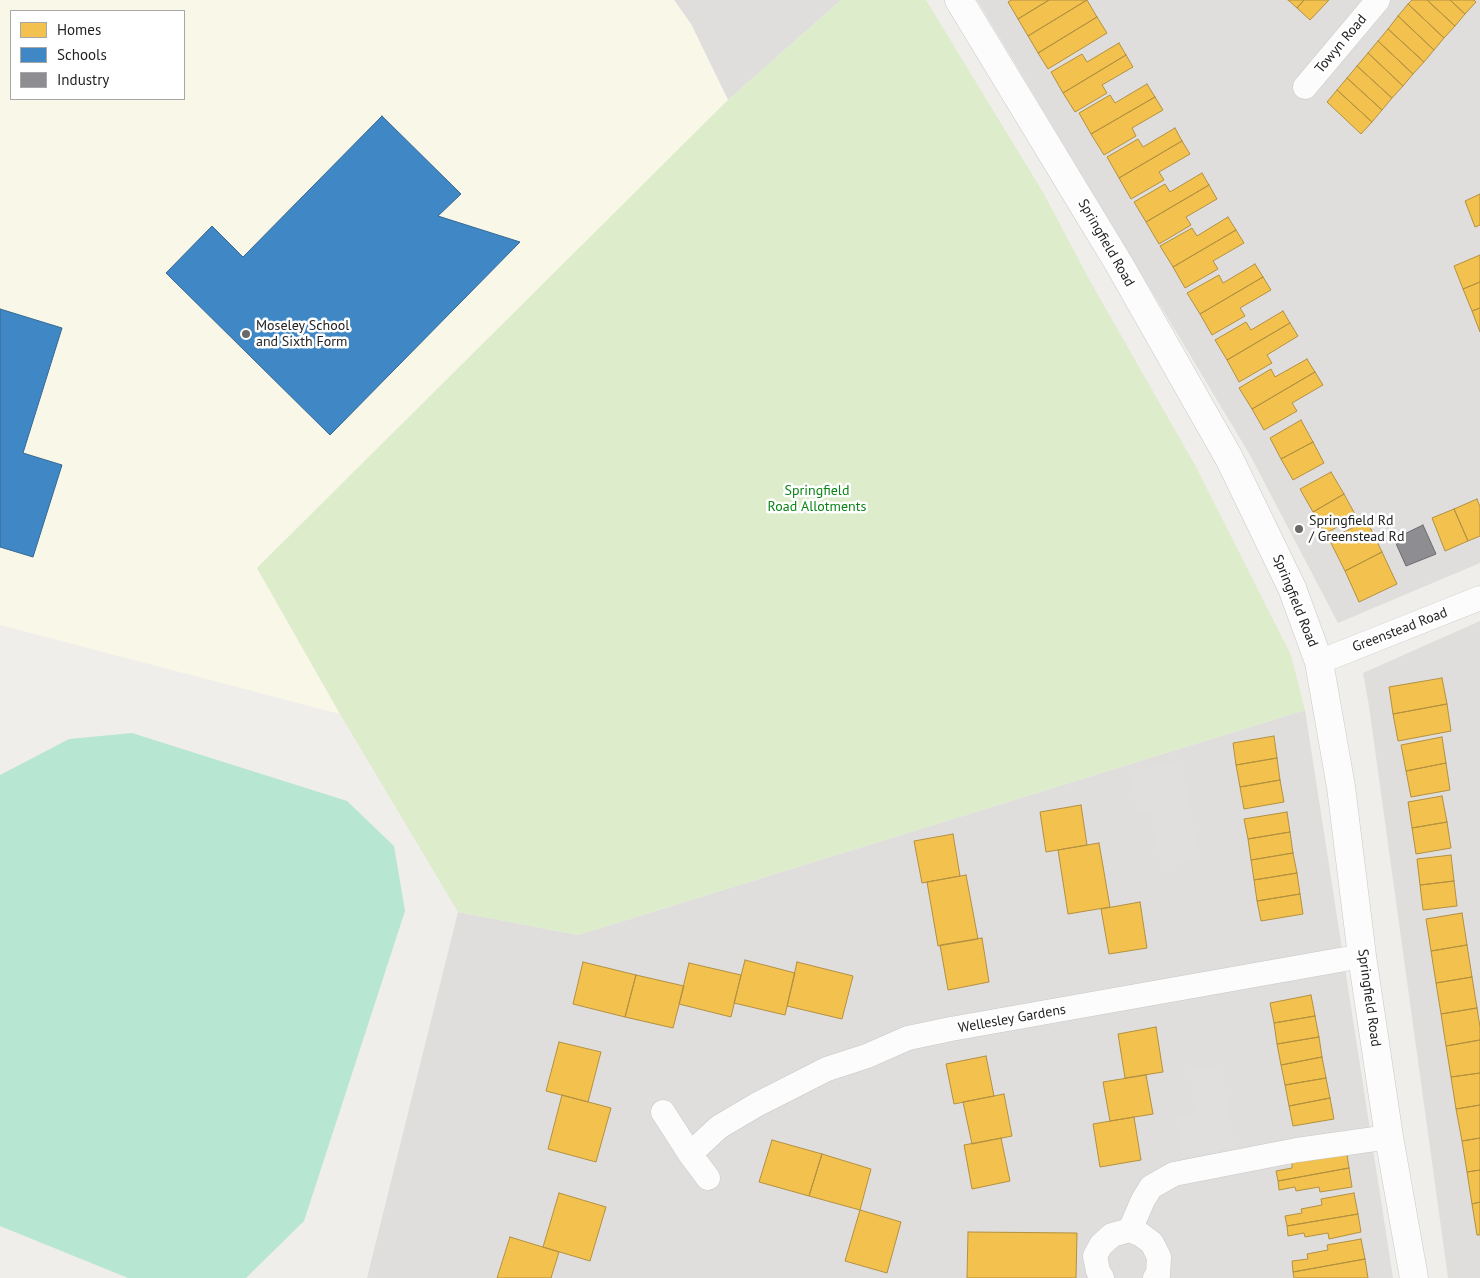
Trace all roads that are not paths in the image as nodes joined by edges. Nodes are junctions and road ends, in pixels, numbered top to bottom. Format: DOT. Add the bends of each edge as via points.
graph roads {
  1 [pos="959,0"];
  2 [pos="1378,0"];
  3 [pos="1304,87"];
  4 [pos="1480,598"];
  5 [pos="1319,662"];
  6 [pos="1362,956"];
  7 [pos="663,1112"];
  8 [pos="1388,1137"];
  9 [pos="690,1154"];
  10 [pos="708,1178"];
  11 [pos="1130,1230"];
  12 [pos="1102,1278"];
  13 [pos="1155,1278"];
  14 [pos="1414,1278"];
  1 -- 5 [label="street, Springfield Road" via="1120,264 1229,458 1292,588"];
  2 -- 3 [label="street, Towyn Road"];
  4 -- 5 [label="street, Greenstead Road"];
  5 -- 6 [label="street, Springfield Road" via="1341,787"];
  6 -- 8 [label="street, Springfield Road"];
  6 -- 9 [label="street, Wellesley Gardens" via="908,1038 867,1056 827,1068 758,1104 719,1127"];
  7 -- 9 [label="street"];
  8 -- 11 [label="street" via="1297,1150 1174,1174 1151,1188"];
  8 -- 14 [label="street, Springfield Road"];
  9 -- 10 [label="street"];
  11 -- 12 [label="street" via="1112,1235 1100,1245 1095,1256"];
  11 -- 13 [label="street" via="1152,1243 1159,1257"];
}
